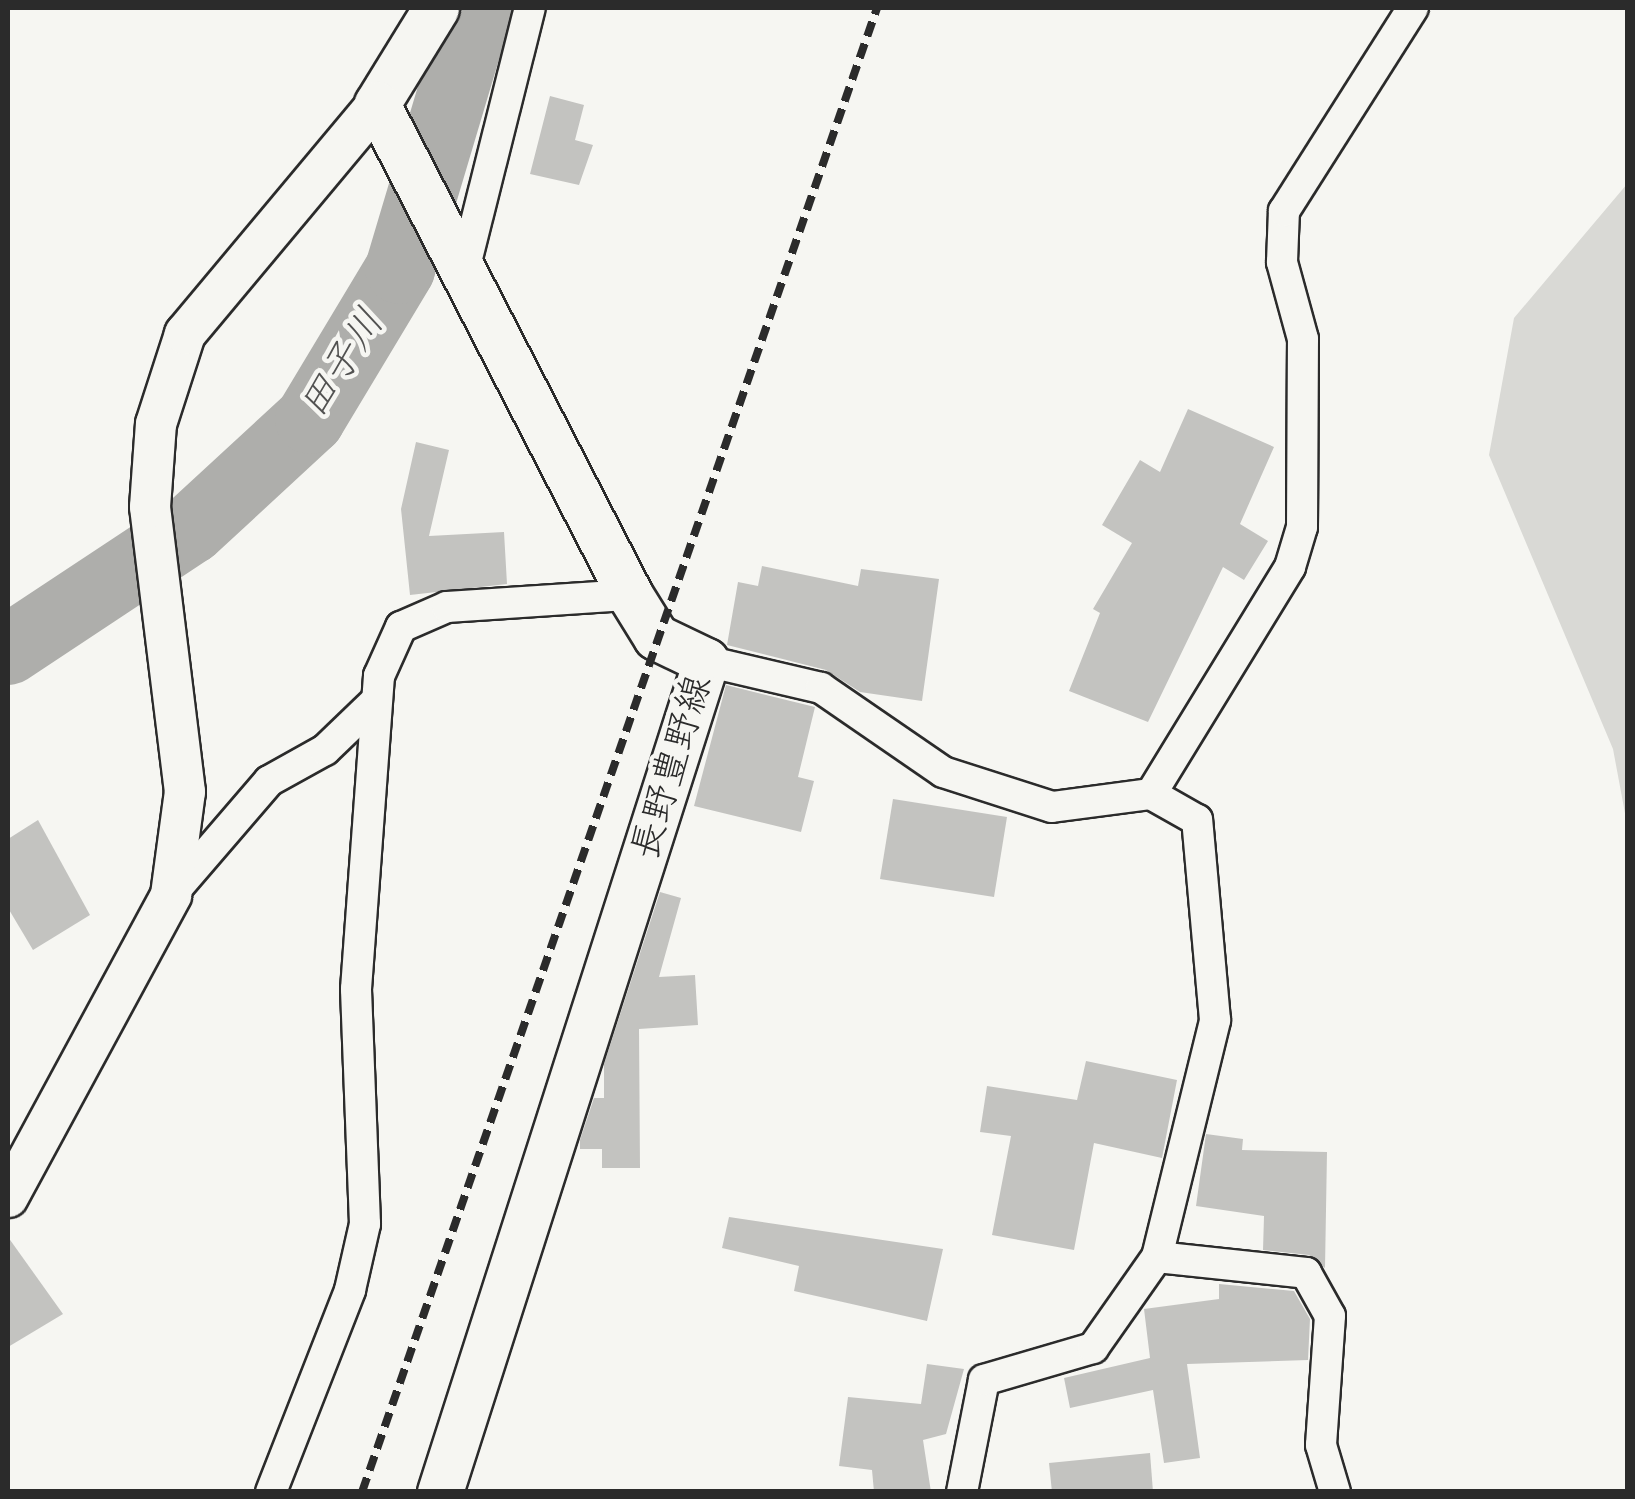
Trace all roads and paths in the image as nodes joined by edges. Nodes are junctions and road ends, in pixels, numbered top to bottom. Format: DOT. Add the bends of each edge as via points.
graph roads {
  1 [pos="436,8"];
  2 [pos="530,8"];
  3 [pos="1413,8"];
  4 [pos="378,104"];
  5 [pos="458,262"];
  6 [pos="630,595"];
  7 [pos="706,661"];
  8 [pos="376,701"];
  9 [pos="1151,794"];
  10 [pos="171,895"];
  11 [pos="8,1196"];
  12 [pos="1157,1256"];
  13 [pos="271,1492"];
  14 [pos="440,1492"];
  15 [pos="962,1492"];
  16 [pos="1335,1492"];
  1 -- 4 [label="main road"];
  2 -- 5 [label="street"];
  3 -- 9 [label="street" via="1284,211 1282,262 1301,365 1302,527 1290,567"];
  4 -- 5 [label="main road, 長野豊野線"];
  4 -- 10 [label="street" via="185,334 156,424 150,508 185,792"];
  5 -- 6 [label="main road, 長野豊野線"];
  6 -- 7 [label="main road, 長野豊野線" via="656,637"];
  6 -- 8 [label="street" via="447,607 401,626"];
  7 -- 9 [label="street" via="820,688 943,772 1052,807"];
  7 -- 14 [label="main road, 長野豊野線"];
  8 -- 10 [label="street" via="326,750 269,782"];
  8 -- 13 [label="street" via="356,989 365,1224 350,1290"];
  9 -- 12 [label="street" via="1196,820 1216,1020"];
  10 -- 11 [label="street"];
  12 -- 15 [label="street" via="1093,1348 984,1380"];
  12 -- 16 [label="street" via="1306,1273 1330,1316 1321,1445"];
}
